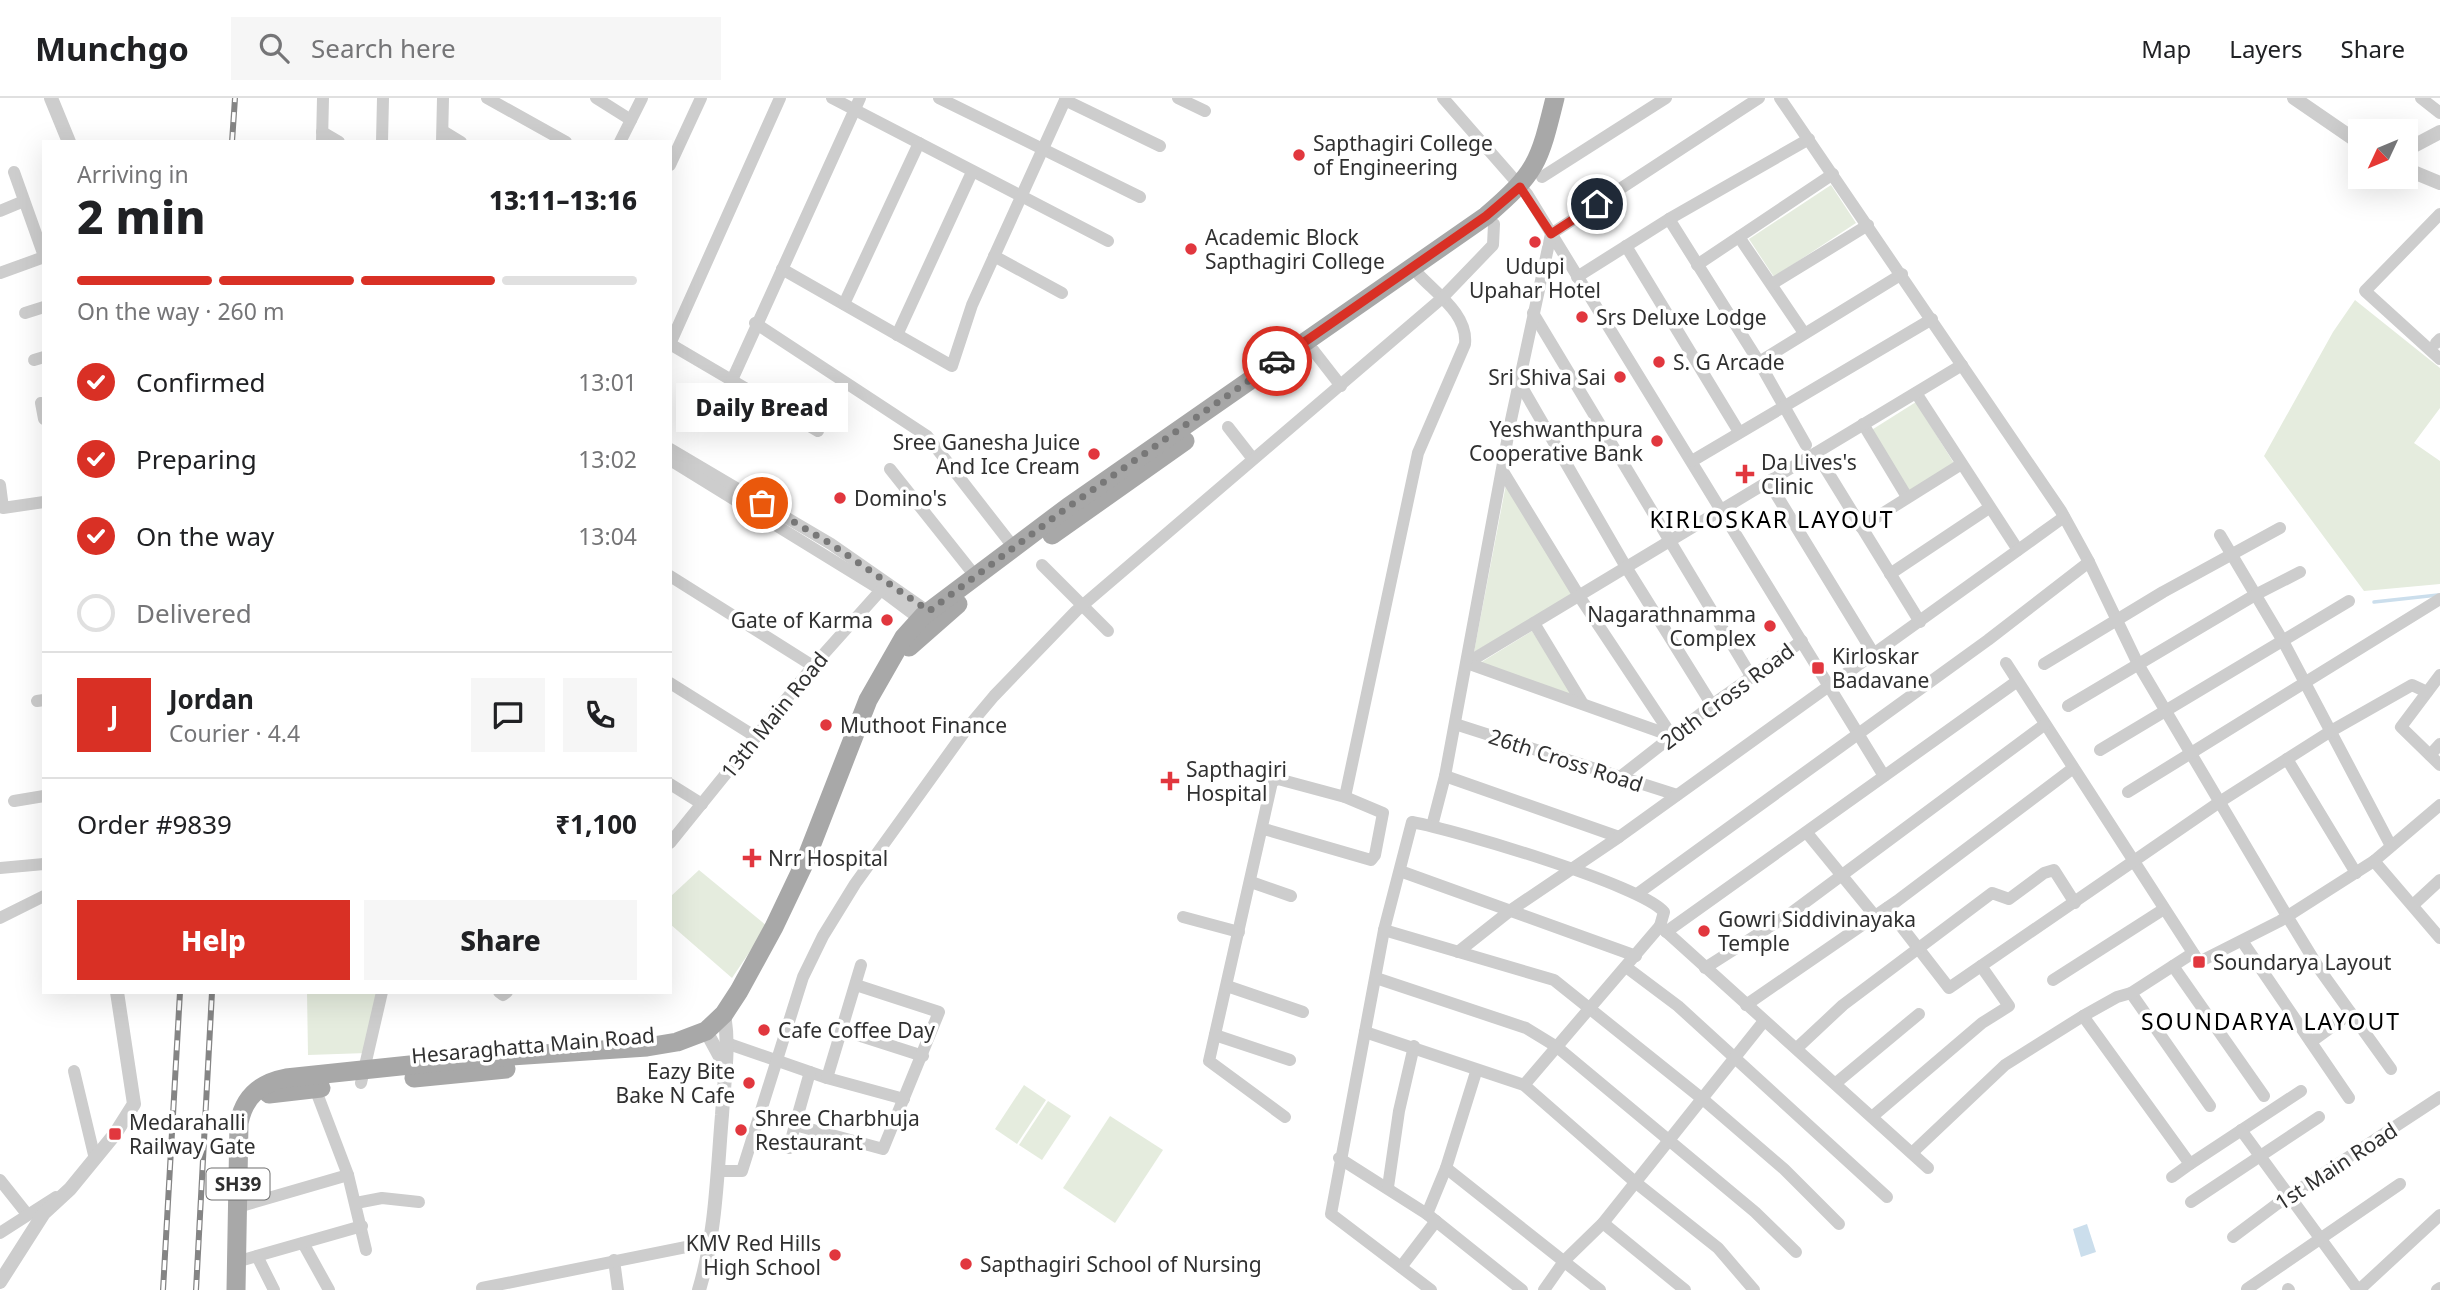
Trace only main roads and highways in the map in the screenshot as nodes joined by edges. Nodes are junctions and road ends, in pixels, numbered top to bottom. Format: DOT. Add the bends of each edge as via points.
graph roads {
  1 [pos="1562,99"];
  2 [pos="1523,191"];
  3 [pos="1490,220"];
  4 [pos="929,620"];
  5 [pos="236,1290"];
  1 -- 2 [label="main road"];
  1 -- 2 [label="main road" via="1542,177"];
  2 -- 3 [label="main road"];
  3 -- 4 [label="main road" via="1419,275"];
  3 -- 4 [label="main road" via="1068,507 976,577"];
  4 -- 5 [label="main road, Hesaraghatta Main Road / SH39" via="904,637 886,664 799,874 719,1032 647,1047 467,1059 362,1077 267,1082 243,1102"];
}
